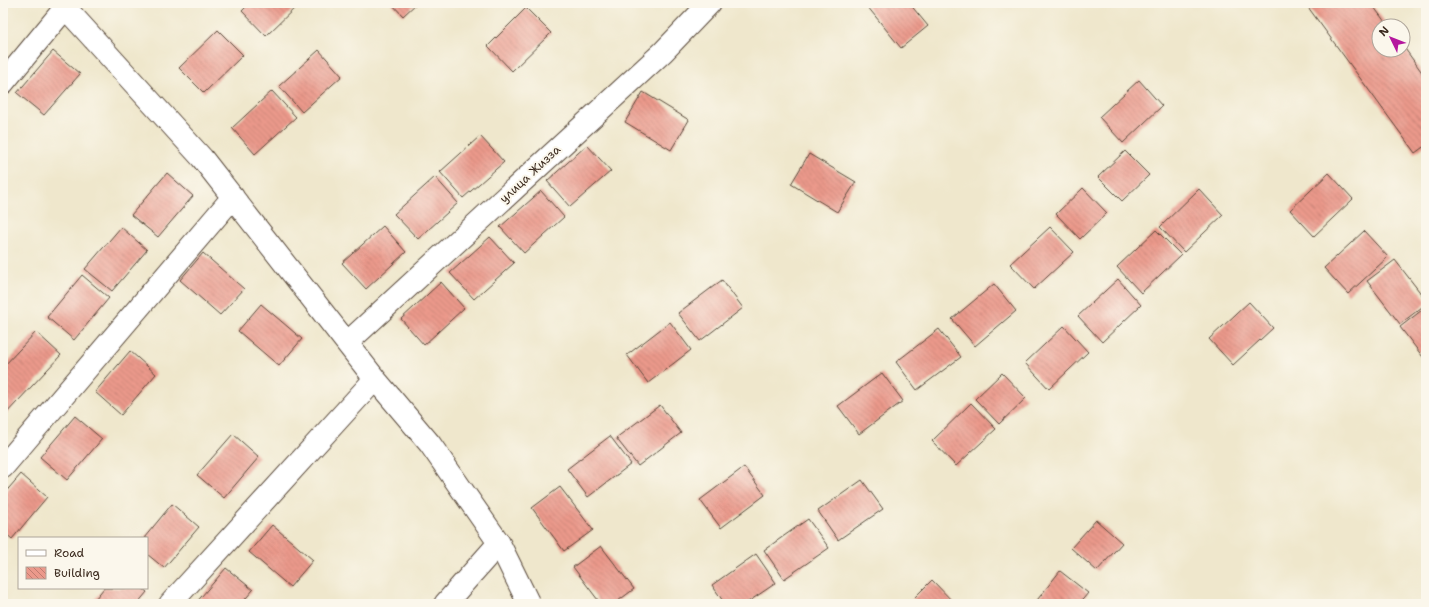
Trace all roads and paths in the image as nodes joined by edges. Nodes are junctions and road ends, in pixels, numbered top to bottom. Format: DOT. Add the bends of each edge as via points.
graph roads {
  1 [pos="710,3"];
  2 [pos="63,5"];
  3 [pos="3,82"];
  4 [pos="233,198"];
  5 [pos="347,343"];
  6 [pos="375,379"];
  7 [pos="3,467"];
  8 [pos="500,543"];
  9 [pos="170,604"];
  10 [pos="445,604"];
  11 [pos="529,604"];
  1 -- 5 [label="street, улица Жизза" via="663,52"];
  2 -- 3 [label="street"];
  2 -- 4 [label="street" via="202,158"];
  4 -- 5 [label="street"];
  4 -- 7 [label="street"];
  5 -- 6 [label="street"];
  6 -- 8 [label="street" via="430,444"];
  6 -- 9 [label="street"];
  8 -- 10 [label="street"];
  8 -- 11 [label="street"];
}
